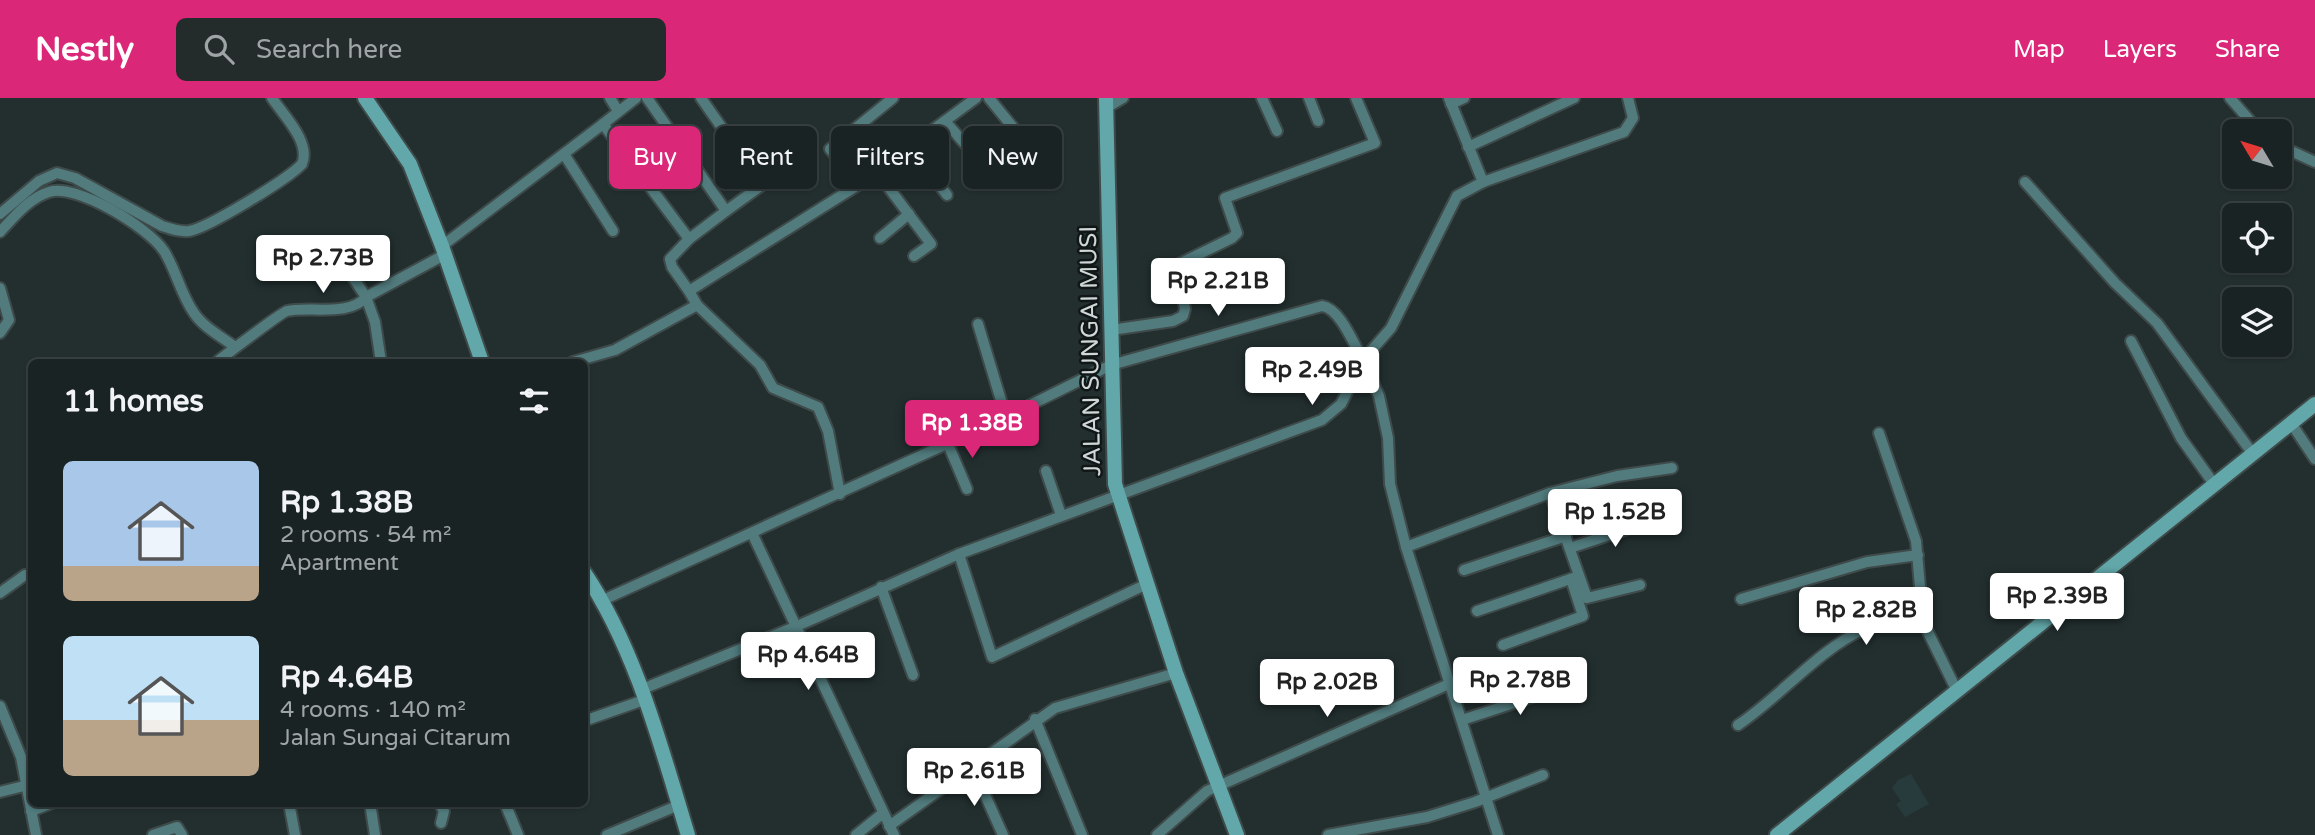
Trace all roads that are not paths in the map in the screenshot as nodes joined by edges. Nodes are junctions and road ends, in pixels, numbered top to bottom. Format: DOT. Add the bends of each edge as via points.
graph roads {
  1 [pos="272,98"];
  2 [pos="366,98"];
  3 [pos="610,98"];
  4 [pos="636,98"];
  5 [pos="647,98"];
  6 [pos="701,98"];
  7 [pos="893,98"];
  8 [pos="976,98"];
  9 [pos="989,98"];
  10 [pos="1124,98"];
  11 [pos="1262,98"];
  12 [pos="1309,98"];
  13 [pos="1356,98"];
  14 [pos="1464,98"];
  15 [pos="1574,98"];
  16 [pos="1628,98"];
  17 [pos="2230,98"];
  18 [pos="1450,101"];
  19 [pos="1106,103"];
  20 [pos="618,111"];
  21 [pos="2248,119"];
  22 [pos="945,121"];
  23 [pos="1318,121"];
  24 [pos="603,124"];
  25 [pos="858,126"];
  26 [pos="938,126"];
  27 [pos="1012,126"];
  28 [pos="1277,131"];
  29 [pos="963,142"];
  30 [pos="1468,147"];
  31 [pos="2292,151"];
  32 [pos="564,154"];
  33 [pos="2315,162"];
  34 [pos="1483,182"];
  35 [pos="2025,182"];
  36 [pos="852,189"];
  37 [pos="890,189"];
  38 [pos="942,189"];
  39 [pos="947,195"];
  40 [pos="726,211"];
  41 [pos="0,214"];
  42 [pos="909,214"];
  43 [pos="613,231"];
  44 [pos="0,232"];
  45 [pos="880,238"];
  46 [pos="688,239"];
  47 [pos="443,251"];
  48 [pos="914,256"];
  49 [pos="333,258"];
  50 [pos="0,288"];
  51 [pos="689,291"];
  52 [pos="366,297"];
  53 [pos="697,304"];
  54 [pos="978,324"];
  55 [pos="1111,330"];
  56 [pos="0,333"];
  57 [pos="2131,341"];
  58 [pos="235,347"];
  59 [pos="220,359"];
  60 [pos="381,359"];
  61 [pos="481,359"];
  62 [pos="584,359"];
  63 [pos="1363,360"];
  64 [pos="1111,365"];
  65 [pos="2315,404"];
  66 [pos="1006,417"];
  67 [pos="2291,423"];
  68 [pos="1879,433"];
  69 [pos="948,444"];
  70 [pos="2253,453"];
  71 [pos="2315,459"];
  72 [pos="1672,468"];
  73 [pos="1046,471"];
  74 [pos="2214,484"];
  75 [pos="967,489"];
  76 [pos="1550,493"];
  77 [pos="840,494"];
  78 [pos="1117,494"];
  79 [pos="1061,515"];
  80 [pos="1651,521"];
  81 [pos="752,533"];
  82 [pos="1568,542"];
  83 [pos="1406,547"];
  84 [pos="959,554"];
  85 [pos="1918,555"];
  86 [pos="1464,570"];
  87 [pos="25,575"];
  88 [pos="588,578"];
  89 [pos="1575,578"];
  90 [pos="1147,584"];
  91 [pos="1640,585"];
  92 [pos="881,587"];
  93 [pos="0,593"];
  94 [pos="1741,598"];
  95 [pos="603,600"];
  96 [pos="1477,611"];
  97 [pos="1923,622"];
  98 [pos="796,627"];
  99 [pos="1503,645"];
  100 [pos="1176,673"];
  101 [pos="913,675"];
  102 [pos="1449,684"];
  103 [pos="1569,685"];
  104 [pos="1957,691"];
  105 [pos="642,695"];
  106 [pos="0,706"];
  107 [pos="588,719"];
  108 [pos="1035,719"];
  109 [pos="1462,720"];
  110 [pos="1738,724"];
  111 [pos="973,768"];
  112 [pos="1543,775"];
  113 [pos="28,785"];
  114 [pos="1218,785"];
  115 [pos="0,792"];
  116 [pos="1486,796"];
  117 [pos="679,805"];
  118 [pos="35,807"];
  119 [pos="43,807"];
  120 [pos="290,807"];
  121 [pos="371,807"];
  122 [pos="442,807"];
  123 [pos="507,807"];
  124 [pos="36,810"];
  125 [pos="883,814"];
  126 [pos="441,823"];
  127 [pos="891,831"];
  128 [pos="36,835"];
  129 [pos="153,835"];
  130 [pos="182,835"];
  131 [pos="295,835"];
  132 [pos="375,835"];
  133 [pos="518,835"];
  134 [pos="607,835"];
  135 [pos="688,835"];
  136 [pos="856,835"];
  137 [pos="1003,835"];
  138 [pos="1082,835"];
  139 [pos="1157,835"];
  140 [pos="1237,835"];
  141 [pos="1328,835"];
  142 [pos="1498,835"];
  143 [pos="1776,835"];
  1 -- 41 [label="street" via="302,143 302,164 225,215 192,230 162,226 75,178 57,173 39,181"];
  2 -- 47 [label="street" via="410,164"];
  3 -- 20 [label="street"];
  4 -- 20 [label="street"];
  5 -- 40 [label="street"];
  6 -- 40 [label="street" via="762,186"];
  7 -- 25 [label="street"];
  8 -- 22 [label="street"];
  9 -- 27 [label="street"];
  10 -- 19 [label="street"];
  11 -- 28 [label="street"];
  12 -- 23 [label="street"];
  13 -- 55 [label="street" via="1375,143 1225,198 1237,233 1177,265 1183,316"];
  14 -- 18 [label="street"];
  15 -- 30 [label="street"];
  16 -- 34 [label="street" via="1633,118 1624,132"];
  17 -- 21 [label="street"];
  18 -- 30 [label="street"];
  19 -- 55 [label="street, JALAN SUNGAI MUSI"];
  20 -- 24 [label="street"];
  22 -- 26 [label="street"];
  22 -- 29 [label="street"];
  24 -- 32 [label="street"];
  24 -- 46 [label="street"];
  30 -- 34 [label="street"];
  31 -- 33 [label="street"];
  32 -- 43 [label="street"];
  32 -- 47 [label="street"];
  34 -- 63 [label="street" via="1457,196 1391,328"];
  35 -- 70 [label="street" via="2157,323"];
  36 -- 51 [label="street"];
  37 -- 42 [label="street"];
  38 -- 39 [label="street"];
  40 -- 46 [label="street"];
  42 -- 45 [label="street"];
  42 -- 48 [label="street" via="931,244"];
  44 -- 58 [label="street" via="40,195 68,190 83,195 133,223 159,244 195,315"];
  46 -- 51 [label="street" via="670,259"];
  47 -- 52 [label="street"];
  47 -- 61 [label="street"];
  49 -- 52 [label="street"];
  50 -- 56 [label="street" via="9,320"];
  51 -- 53 [label="street"];
  52 -- 58 [label="street" via="334,309 282,313"];
  52 -- 60 [label="street"];
  53 -- 62 [label="street" via="615,350"];
  53 -- 77 [label="street" via="760,365 773,388 818,407 828,431"];
  54 -- 66 [label="street"];
  55 -- 64 [label="street, JALAN SUNGAI MUSI"];
  57 -- 74 [label="street" via="2181,438"];
  58 -- 59 [label="street"];
  63 -- 64 [label="street" via="1336,316 1322,306"];
  63 -- 78 [label="street" via="1332,415"];
  63 -- 83 [label="street" via="1379,396 1388,438 1390,484"];
  64 -- 66 [label="street"];
  64 -- 78 [label="street, JALAN SUNGAI MUSI"];
  65 -- 67 [label="street"];
  66 -- 69 [label="street"];
  67 -- 70 [label="street"];
  67 -- 71 [label="street"];
  68 -- 85 [label="street" via="1908,510"];
  69 -- 75 [label="street"];
  69 -- 77 [label="street"];
  70 -- 74 [label="street"];
  72 -- 76 [label="street"];
  73 -- 79 [label="street"];
  74 -- 104 [label="street"];
  76 -- 82 [label="street"];
  76 -- 83 [label="street"];
  77 -- 81 [label="street"];
  78 -- 79 [label="street"];
  78 -- 90 [label="street, JALAN SUNGAI MUSI"];
  79 -- 84 [label="street"];
  80 -- 82 [label="street"];
  81 -- 95 [label="street"];
  81 -- 98 [label="street"];
  82 -- 86 [label="street"];
  82 -- 89 [label="street"];
  83 -- 102 [label="street"];
  84 -- 90 [label="street" via="992,657"];
  84 -- 92 [label="street"];
  85 -- 94 [label="street" via="1867,562"];
  85 -- 97 [label="street"];
  87 -- 93 [label="street"];
  88 -- 95 [label="street"];
  89 -- 91 [label="street" via="1589,599"];
  89 -- 96 [label="street"];
  89 -- 99 [label="street" via="1583,616"];
  90 -- 100 [label="street, JALAN SUNGAI MUSI"];
  92 -- 98 [label="street"];
  92 -- 101 [label="street"];
  95 -- 105 [label="street"];
  97 -- 104 [label="street"];
  97 -- 110 [label="street" via="1864,629"];
  98 -- 105 [label="street"];
  98 -- 125 [label="street"];
  100 -- 108 [label="street" via="1086,697"];
  100 -- 114 [label="street, JALAN SUNGAI MUSI"];
  102 -- 109 [label="street"];
  102 -- 114 [label="street"];
  103 -- 109 [label="street"];
  104 -- 143 [label="street"];
  105 -- 107 [label="street"];
  105 -- 117 [label="street"];
  106 -- 113 [label="street"];
  108 -- 111 [label="street"];
  108 -- 138 [label="street"];
  109 -- 116 [label="street"];
  111 -- 127 [label="street"];
  111 -- 137 [label="street"];
  112 -- 116 [label="street"];
  113 -- 115 [label="street"];
  114 -- 139 [label="street" via="1196,797"];
  114 -- 140 [label="street, JALAN SUNGAI MUSI"];
  116 -- 141 [label="street" via="1427,817"];
  116 -- 142 [label="street"];
  117 -- 134 [label="street"];
  117 -- 135 [label="street"];
  118 -- 124 [label="street"];
  119 -- 124 [label="street"];
  120 -- 131 [label="street"];
  121 -- 132 [label="street"];
  122 -- 126 [label="street"];
  123 -- 133 [label="street"];
  124 -- 128 [label="street"];
  125 -- 127 [label="street"];
  125 -- 136 [label="street"];
  129 -- 130 [label="street" via="177,827"];
}
